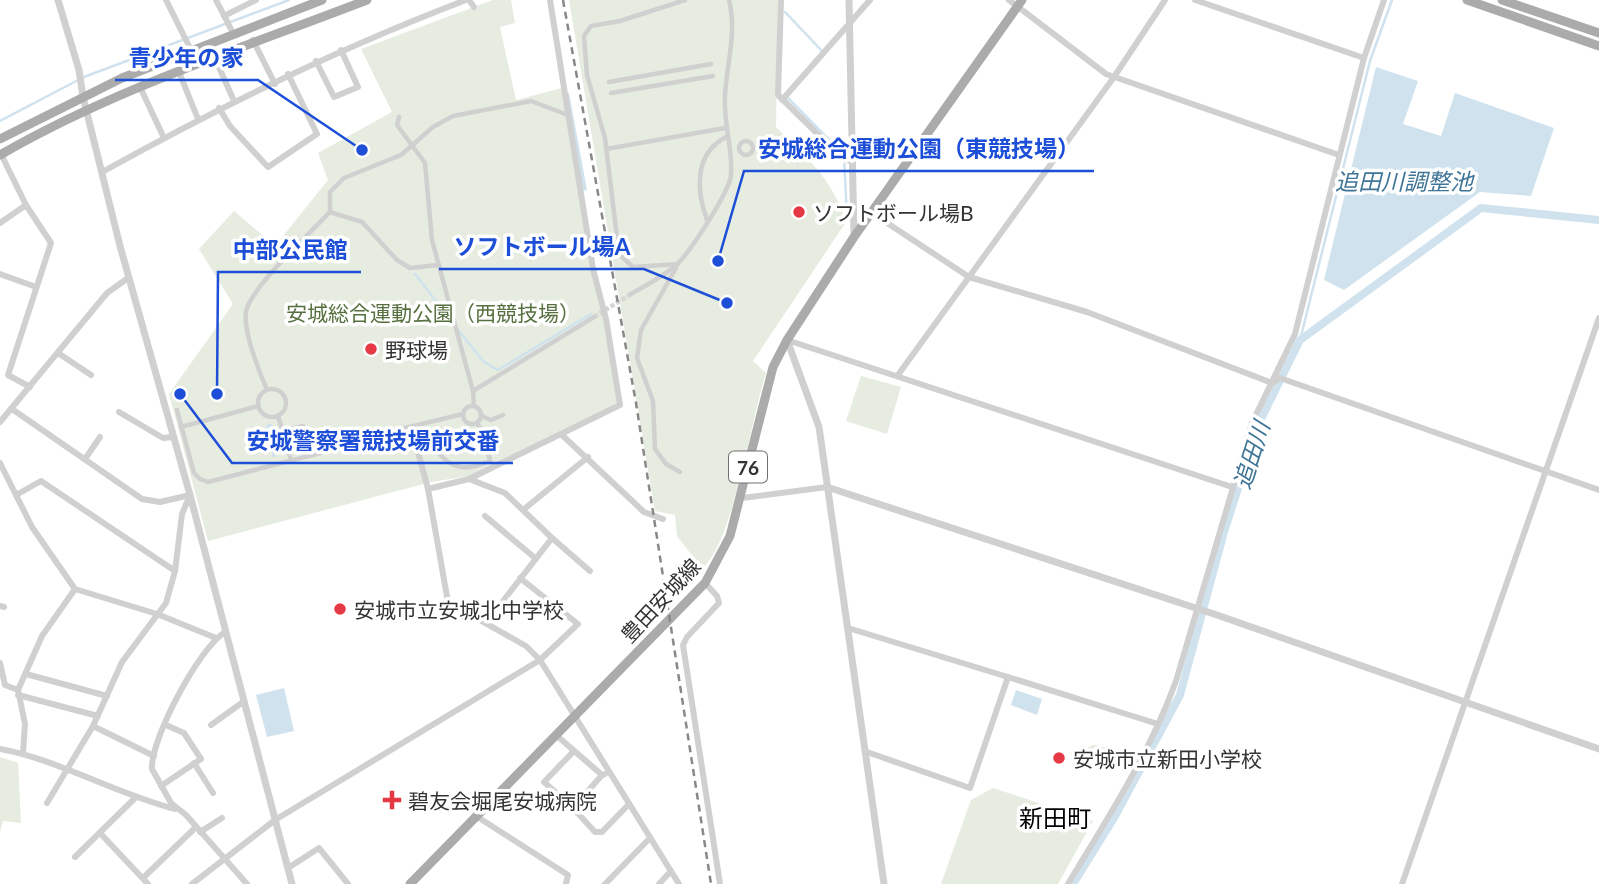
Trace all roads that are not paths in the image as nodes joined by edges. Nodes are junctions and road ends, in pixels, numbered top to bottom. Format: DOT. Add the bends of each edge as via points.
graph roads {
  1 [pos="58,0"];
  2 [pos="166,0"];
  3 [pos="216,0"];
  4 [pos="256,0"];
  5 [pos="322,0"];
  6 [pos="367,0"];
  7 [pos="468,0"];
  8 [pos="550,0"];
  9 [pos="685,0"];
  10 [pos="729,0"];
  11 [pos="781,0"];
  12 [pos="849,0"];
  13 [pos="870,0"];
  14 [pos="1009,0"];
  15 [pos="1166,0"];
  16 [pos="1195,0"];
  17 [pos="1384,0"];
  18 [pos="1467,0"];
  19 [pos="1502,0"];
  20 [pos="1020,3"];
  21 [pos="474,7"];
  22 [pos="224,16"];
  23 [pos="849,24"];
  24 [pos="1599,33"];
  25 [pos="234,35"];
  26 [pos="253,40"];
  27 [pos="1599,46"];
  28 [pos="191,50"];
  29 [pos="341,50"];
  30 [pos="214,55"];
  31 [pos="1364,58"];
  32 [pos="316,61"];
  33 [pos="710,64"];
  34 [pos="179,72"];
  35 [pos="288,74"];
  36 [pos="713,76"];
  37 [pos="1114,77"];
  38 [pos="609,82"];
  39 [pos="275,84"];
  40 [pos="140,87"];
  41 [pos="611,93"];
  42 [pos="83,97"];
  43 [pos="782,100"];
  44 [pos="234,101"];
  45 [pos="219,108"];
  46 [pos="86,109"];
  47 [pos="565,114"];
  48 [pos="399,117"];
  49 [pos="198,119"];
  50 [pos="725,128"];
  51 [pos="726,137"];
  52 [pos="164,138"];
  53 [pos="0,139"];
  54 [pos="413,144"];
  55 [pos="606,149"];
  56 [pos="1,155"];
  57 [pos="1339,155"];
  58 [pos="850,161"];
  59 [pos="104,171"];
  60 [pos="26,205"];
  61 [pos="330,212"];
  62 [pos="872,213"];
  63 [pos="708,220"];
  64 [pos="0,223"];
  65 [pos="854,237"];
  66 [pos="678,264"];
  67 [pos="438,265"];
  68 [pos="0,274"];
  69 [pos="969,277"];
  70 [pos="128,278"];
  71 [pos="36,287"];
  72 [pos="631,294"];
  73 [pos="594,317"];
  74 [pos="1599,318"];
  75 [pos="787,340"];
  76 [pos="58,353"];
  77 [pos="91,375"];
  78 [pos="898,375"];
  79 [pos="1272,383"];
  80 [pos="30,387"];
  81 [pos="267,390"];
  82 [pos="472,391"];
  83 [pos="258,406"];
  84 [pos="474,406"];
  85 [pos="12,409"];
  86 [pos="177,410"];
  87 [pos="119,412"];
  88 [pos="463,414"];
  89 [pos="503,415"];
  90 [pos="278,416"];
  91 [pos="482,416"];
  92 [pos="0,422"];
  93 [pos="477,423"];
  94 [pos="303,426"];
  95 [pos="181,427"];
  96 [pos="283,431"];
  97 [pos="562,435"];
  98 [pos="100,437"];
  99 [pos="173,437"];
  100 [pos="414,437"];
  101 [pos="436,450"];
  102 [pos="588,457"];
  103 [pos="85,459"];
  104 [pos="291,460"];
  105 [pos="0,463"];
  106 [pos="1545,471"];
  107 [pos="680,472"];
  108 [pos="469,479"];
  109 [pos="827,487"];
  110 [pos="1232,487"];
  111 [pos="428,489"];
  112 [pos="1599,490"];
  113 [pos="16,495"];
  114 [pos="190,495"];
  115 [pos="742,498"];
  116 [pos="523,510"];
  117 [pos="485,516"];
  118 [pos="663,519"];
  119 [pos="552,538"];
  120 [pos="535,558"];
  121 [pos="175,571"];
  122 [pos="590,571"];
  123 [pos="520,578"];
  124 [pos="705,583"];
  125 [pos="75,589"];
  126 [pos="1201,609"];
  127 [pos="157,614"];
  128 [pos="486,622"];
  129 [pos="848,628"];
  130 [pos="225,632"];
  131 [pos="216,638"];
  132 [pos="540,660"];
  133 [pos="0,663"];
  134 [pos="26,674"];
  135 [pos="1008,677"];
  136 [pos="18,693"];
  137 [pos="107,696"];
  138 [pos="243,702"];
  139 [pos="1466,702"];
  140 [pos="575,715"];
  141 [pos="98,716"];
  142 [pos="1158,723"];
  143 [pos="166,725"];
  144 [pos="211,725"];
  145 [pos="93,726"];
  146 [pos="556,734"];
  147 [pos="0,749"];
  148 [pos="1599,749"];
  149 [pos="574,751"];
  150 [pos="867,752"];
  151 [pos="23,753"];
  152 [pos="154,756"];
  153 [pos="194,763"];
  154 [pos="67,772"];
  155 [pos="610,772"];
  156 [pos="602,775"];
  157 [pos="161,786"];
  158 [pos="213,793"];
  159 [pos="136,797"];
  160 [pos="47,803"];
  161 [pos="629,804"];
  162 [pos="573,808"];
  163 [pos="177,809"];
  164 [pos="476,816"];
  165 [pos="222,818"];
  166 [pos="275,820"];
  167 [pos="198,829"];
  168 [pos="100,833"];
  169 [pos="650,838"];
  170 [pos="75,857"];
  171 [pos="224,860"];
  172 [pos="288,868"];
  173 [pos="671,871"];
  174 [pos="205,874"];
  175 [pos="143,878"];
  176 [pos="148,884"];
  177 [pos="192,884"];
  178 [pos="207,884"];
  179 [pos="247,884"];
  180 [pos="292,884"];
  181 [pos="348,884"];
  182 [pos="410,884"];
  183 [pos="566,884"];
  184 [pos="605,884"];
  185 [pos="659,884"];
  186 [pos="679,884"];
  187 [pos="720,884"];
  188 [pos="884,884"];
  189 [pos="1068,884"];
  190 [pos="1402,884"];
  1 -- 42 [label="street"];
  2 -- 28 [label="street"];
  3 -- 22 [label="street"];
  4 -- 22 [label="street"];
  5 -- 25 [label="main road"];
  6 -- 26 [label="main road"];
  7 -- 21 [label="street"];
  7 -- 29 [label="street"];
  8 -- 97 [label="street" via="620,405"];
  9 -- 55 [label="street" via="591,26 584,32 587,75"];
  10 -- 50 [label="street" via="734,16 725,84"];
  11 -- 43 [label="street" via="778,95"];
  12 -- 23 [label="street"];
  13 -- 23 [label="street"];
  14 -- 20 [label="street"];
  15 -- 37 [label="street"];
  16 -- 31 [label="street"];
  17 -- 31 [label="street"];
  18 -- 27 [label="main road"];
  19 -- 24 [label="main road"];
  20 -- 37 [label="street"];
  20 -- 62 [label="main road, 豊田安城線 / 76"];
  22 -- 25 [label="street"];
  23 -- 43 [label="street"];
  23 -- 58 [label="street"];
  25 -- 28 [label="main road"];
  26 -- 30 [label="main road"];
  26 -- 39 [label="street"];
  28 -- 42 [label="main road"];
  29 -- 32 [label="street"];
  29 -- 32 [label="street" via="358,87 334,97"];
  30 -- 34 [label="main road"];
  30 -- 44 [label="street"];
  31 -- 57 [label="street"];
  32 -- 35 [label="street"];
  33 -- 38 [label="street"];
  34 -- 40 [label="main road"];
  34 -- 49 [label="street"];
  35 -- 39 [label="street"];
  35 -- 45 [label="street" via="317,134 268,167"];
  36 -- 41 [label="street"];
  37 -- 57 [label="street"];
  37 -- 69 [label="street"];
  39 -- 44 [label="street"];
  40 -- 46 [label="main road"];
  40 -- 52 [label="street"];
  42 -- 46 [label="street"];
  42 -- 53 [label="main road"];
  43 -- 58 [label="street"];
  44 -- 45 [label="street"];
  45 -- 49 [label="street"];
  46 -- 56 [label="main road"];
  46 -- 59 [label="street"];
  47 -- 54 [label="street" via="531,101 521,102 453,116"];
  48 -- 54 [label="street" via="397,125"];
  49 -- 52 [label="street"];
  50 -- 51 [label="street"];
  50 -- 55 [label="street"];
  51 -- 63 [label="street" via="728,188"];
  51 -- 63 [label="street" via="709,152 700,170"];
  52 -- 59 [label="street"];
  54 -- 61 [label="street" via="401,155 344,178 330,192"];
  54 -- 67 [label="street" via="425,163"];
  55 -- 66 [label="street" via="619,254 633,267"];
  56 -- 60 [label="street"];
  57 -- 79 [label="street" via="1304,315"];
  58 -- 65 [label="street"];
  59 -- 70 [label="street"];
  60 -- 64 [label="street"];
  60 -- 71 [label="street" via="51,243"];
  61 -- 67 [label="street" via="362,222 410,268"];
  61 -- 81 [label="street" via="264,282 247,309"];
  62 -- 65 [label="main road, 豊田安城線 / 76"];
  62 -- 69 [label="street"];
  63 -- 66 [label="street"];
  65 -- 75 [label="main road, 豊田安城線 / 76"];
  66 -- 72 [label="street"];
  66 -- 107 [label="street" via="641,330 637,358 653,401 655,449 666,464"];
  67 -- 82 [label="street"];
  68 -- 71 [label="street"];
  69 -- 78 [label="street"];
  69 -- 79 [label="street" via="1087,312"];
  70 -- 76 [label="street" via="107,293"];
  70 -- 99 [label="street"];
  71 -- 80 [label="street" via="8,375"];
  73 -- 82 [label="street"];
  74 -- 106 [label="street"];
  75 -- 78 [label="street"];
  75 -- 109 [label="street" via="820,427"];
  75 -- 115 [label="main road, 豊田安城線 / 76" via="773,366"];
  76 -- 77 [label="street"];
  76 -- 80 [label="street"];
  78 -- 110 [label="street" via="1015,418"];
  79 -- 106 [label="street" via="1282,379"];
  79 -- 110 [label="street" via="1252,423"];
  80 -- 85 [label="street"];
  81 -- 83 [label="street" via="259,397"];
  81 -- 90 [label="street" via="279,390 285,396 286,410"];
  82 -- 84 [label="street"];
  83 -- 90 [label="street" via="264,415"];
  83 -- 95 [label="street"];
  84 -- 88 [label="street"];
  84 -- 91 [label="street"];
  85 -- 92 [label="street"];
  85 -- 103 [label="street"];
  86 -- 95 [label="street"];
  87 -- 99 [label="street" via="163,438"];
  88 -- 93 [label="street" via="467,423"];
  88 -- 104 [label="street"];
  89 -- 91 [label="street" via="491,420"];
  90 -- 96 [label="street"];
  91 -- 93 [label="street"];
  93 -- 101 [label="street" via="485,435 490,461 461,469"];
  94 -- 96 [label="street"];
  95 -- 104 [label="street" via="194,473 204,481"];
  96 -- 104 [label="street"];
  97 -- 102 [label="street"];
  97 -- 108 [label="street"];
  98 -- 103 [label="street"];
  99 -- 114 [label="street"];
  100 -- 111 [label="street"];
  102 -- 116 [label="street"];
  102 -- 118 [label="street" via="644,512"];
  103 -- 114 [label="street" via="142,499 160,502"];
  105 -- 113 [label="street"];
  106 -- 112 [label="street"];
  106 -- 139 [label="street"];
  108 -- 111 [label="street"];
  108 -- 116 [label="street" via="505,493"];
  109 -- 115 [label="street"];
  109 -- 126 [label="street"];
  109 -- 129 [label="street"];
  110 -- 126 [label="street"];
  111 -- 128 [label="street" via="448,602"];
  113 -- 121 [label="street" via="41,481"];
  113 -- 125 [label="street"];
  114 -- 121 [label="street" via="182,514"];
  114 -- 130 [label="street"];
  115 -- 124 [label="main road, 豊田安城線 / 76" via="730,536"];
  116 -- 119 [label="street"];
  117 -- 120 [label="street"];
  119 -- 120 [label="street"];
  119 -- 122 [label="street"];
  120 -- 123 [label="street"];
  121 -- 127 [label="street" via="166,603"];
  123 -- 128 [label="street"];
  123 -- 132 [label="street" via="578,624"];
  124 -- 140 [label="main road, 豊田安城線 / 76"];
  124 -- 187 [label="street" via="719,603 683,645"];
  125 -- 127 [label="street"];
  125 -- 134 [label="street" via="42,636"];
  126 -- 139 [label="street"];
  126 -- 142 [label="street"];
  127 -- 131 [label="street"];
  127 -- 137 [label="street" via="122,662"];
  128 -- 132 [label="street"];
  129 -- 135 [label="street"];
  129 -- 150 [label="street"];
  130 -- 131 [label="street"];
  130 -- 138 [label="street"];
  131 -- 143 [label="street" via="182,684"];
  132 -- 140 [label="street"];
  132 -- 166 [label="street"];
  133 -- 136 [label="street" via="5,685"];
  134 -- 136 [label="street"];
  134 -- 137 [label="street"];
  135 -- 142 [label="street"];
  135 -- 150 [label="street" via="970,788"];
  136 -- 141 [label="street"];
  136 -- 151 [label="street" via="25,724"];
  137 -- 141 [label="street"];
  138 -- 144 [label="street"];
  138 -- 166 [label="street"];
  139 -- 148 [label="street"];
  139 -- 190 [label="street"];
  140 -- 146 [label="main road, 豊田安城線 / 76"];
  140 -- 155 [label="street"];
  141 -- 145 [label="street"];
  142 -- 189 [label="street" via="1103,834"];
  143 -- 152 [label="street"];
  143 -- 153 [label="street" via="184,733 201,759"];
  145 -- 152 [label="street"];
  145 -- 154 [label="street"];
  146 -- 149 [label="street"];
  146 -- 164 [label="main road, 豊田安城線 / 76"];
  147 -- 151 [label="street"];
  149 -- 156 [label="street"];
  149 -- 162 [label="street" via="544,782"];
  150 -- 188 [label="street"];
  151 -- 154 [label="street"];
  152 -- 157 [label="street" via="152,769"];
  153 -- 157 [label="street"];
  153 -- 158 [label="street"];
  154 -- 159 [label="street"];
  154 -- 160 [label="street"];
  155 -- 156 [label="street"];
  155 -- 161 [label="street"];
  156 -- 162 [label="street"];
  157 -- 163 [label="street"];
  159 -- 163 [label="street"];
  159 -- 168 [label="street"];
  161 -- 162 [label="street" via="602,832 595,832"];
  161 -- 169 [label="street"];
  163 -- 167 [label="street"];
  164 -- 182 [label="main road, 豊田安城線 / 76"];
  164 -- 183 [label="street" via="568,875"];
  165 -- 167 [label="street"];
  166 -- 171 [label="street"];
  166 -- 172 [label="street"];
  167 -- 171 [label="street"];
  167 -- 175 [label="street"];
  168 -- 170 [label="street"];
  168 -- 175 [label="street"];
  169 -- 173 [label="street"];
  169 -- 184 [label="street"];
  171 -- 174 [label="street"];
  171 -- 179 [label="street"];
  172 -- 180 [label="street"];
  172 -- 181 [label="street" via="319,848"];
  173 -- 185 [label="street"];
  173 -- 186 [label="street"];
  174 -- 177 [label="street"];
  174 -- 178 [label="street"];
  175 -- 176 [label="street"];
}
